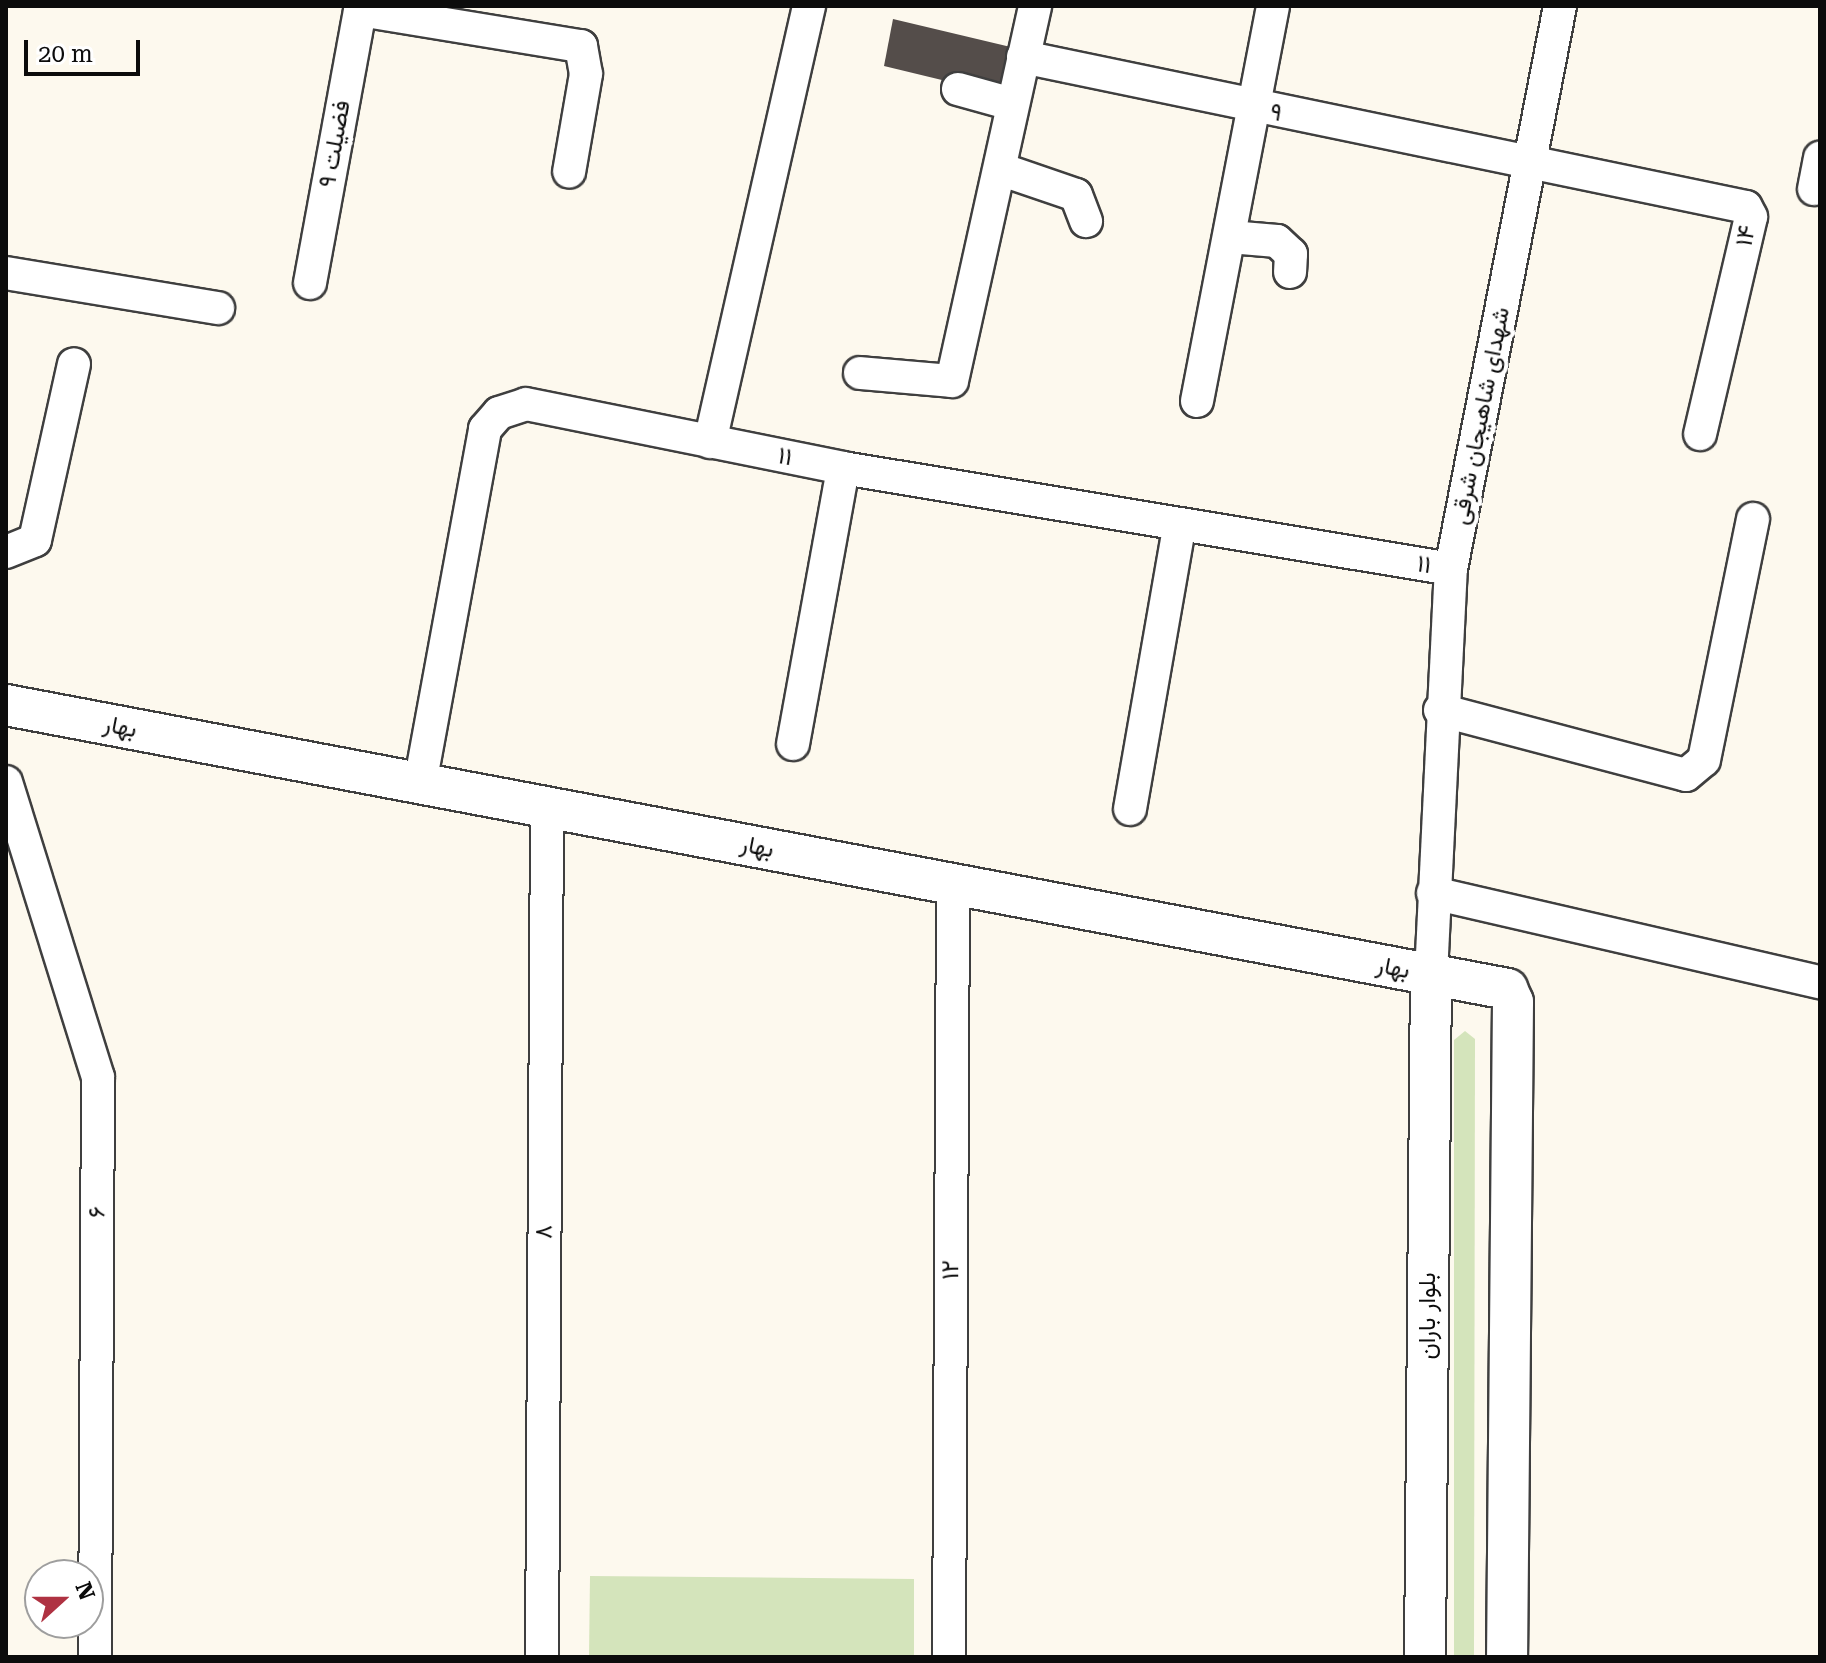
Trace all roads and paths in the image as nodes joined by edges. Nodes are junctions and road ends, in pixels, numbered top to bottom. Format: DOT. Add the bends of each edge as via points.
graph roads {
  1 [pos="809,6"];
  2 [pos="1035,6"];
  3 [pos="1273,6"];
  4 [pos="1560,6"];
  5 [pos="360,8"];
  6 [pos="1023,57"];
  7 [pos="958,89"];
  8 [pos="1012,104"];
  9 [pos="1253,108"];
  10 [pos="1531,160"];
  11 [pos="1000,169"];
  12 [pos="569,172"];
  13 [pos="1086,221"];
  14 [pos="1230,237"];
  15 [pos="1290,272"];
  16 [pos="6,273"];
  17 [pos="310,283"];
  18 [pos="218,308"];
  19 [pos="74,364"];
  20 [pos="860,373"];
  21 [pos="1197,401"];
  22 [pos="1700,434"];
  23 [pos="710,442"];
  24 [pos="843,468"];
  25 [pos="1753,519"];
  26 [pos="1179,528"];
  27 [pos="6,552"];
  28 [pos="1451,569"];
  29 [pos="6,705"];
  30 [pos="1440,710"];
  31 [pos="793,744"];
  32 [pos="6,782"];
  33 [pos="420,784"];
  34 [pos="547,807"];
  35 [pos="1130,809"];
  36 [pos="953,884"];
  37 [pos="1433,893"];
  38 [pos="1431,975"];
  39 [pos="1820,982"];
  40 [pos="95,1657"];
  41 [pos="542,1657"];
  42 [pos="949,1657"];
  43 [pos="1425,1657"];
  44 [pos="1507,1657"];
  1 -- 23 [label="street"];
  2 -- 6 [label="street"];
  3 -- 9 [label="street"];
  4 -- 10 [label="street, شهدای شاهیجان شرقی"];
  5 -- 12 [label="street" via="581,46 586,74"];
  5 -- 17 [label="street, فضیلت ۹"];
  6 -- 8 [label="street"];
  6 -- 9 [label="street, ۹"];
  7 -- 8 [label="street"];
  8 -- 11 [label="street"];
  9 -- 10 [label="street, ۹"];
  9 -- 14 [label="street"];
  10 -- 22 [label="street, ۱۴" via="1746,207 1751,217"];
  10 -- 28 [label="street, شهدای شاهیجان شرقی"];
  11 -- 13 [label="street" via="1076,195"];
  11 -- 20 [label="street" via="952,381"];
  14 -- 15 [label="street" via="1277,241 1291,254"];
  14 -- 21 [label="street"];
  16 -- 18 [label="street"];
  19 -- 27 [label="street" via="35,540"];
  23 -- 24 [label="street, ۱۱"];
  23 -- 33 [label="street, ۱۱" via="526,404 499,413 485,429"];
  24 -- 26 [label="street, ۱۱"];
  24 -- 31 [label="street"];
  25 -- 30 [label="street" via="1704,760 1686,775"];
  26 -- 28 [label="street, ۱۱"];
  26 -- 35 [label="street"];
  28 -- 30 [label="street, شهدای شاهیجان شرقی"];
  29 -- 33 [label="street, بهار"];
  30 -- 37 [label="street, شهدای شاهیجان شرقی"];
  32 -- 40 [label="street, ۶" via="98,1077"];
  33 -- 34 [label="street, بهار"];
  34 -- 36 [label="street, بهار"];
  34 -- 41 [label="street, ۸"];
  36 -- 38 [label="street, بهار"];
  36 -- 42 [label="street, ۱۲"];
  37 -- 38 [label="street, شهدای شاهیجان شرقی"];
  37 -- 39 [label="street"];
  38 -- 43 [label="street, بلوار باران"];
  38 -- 44 [label="street, بهار" via="1507,989"];
}
